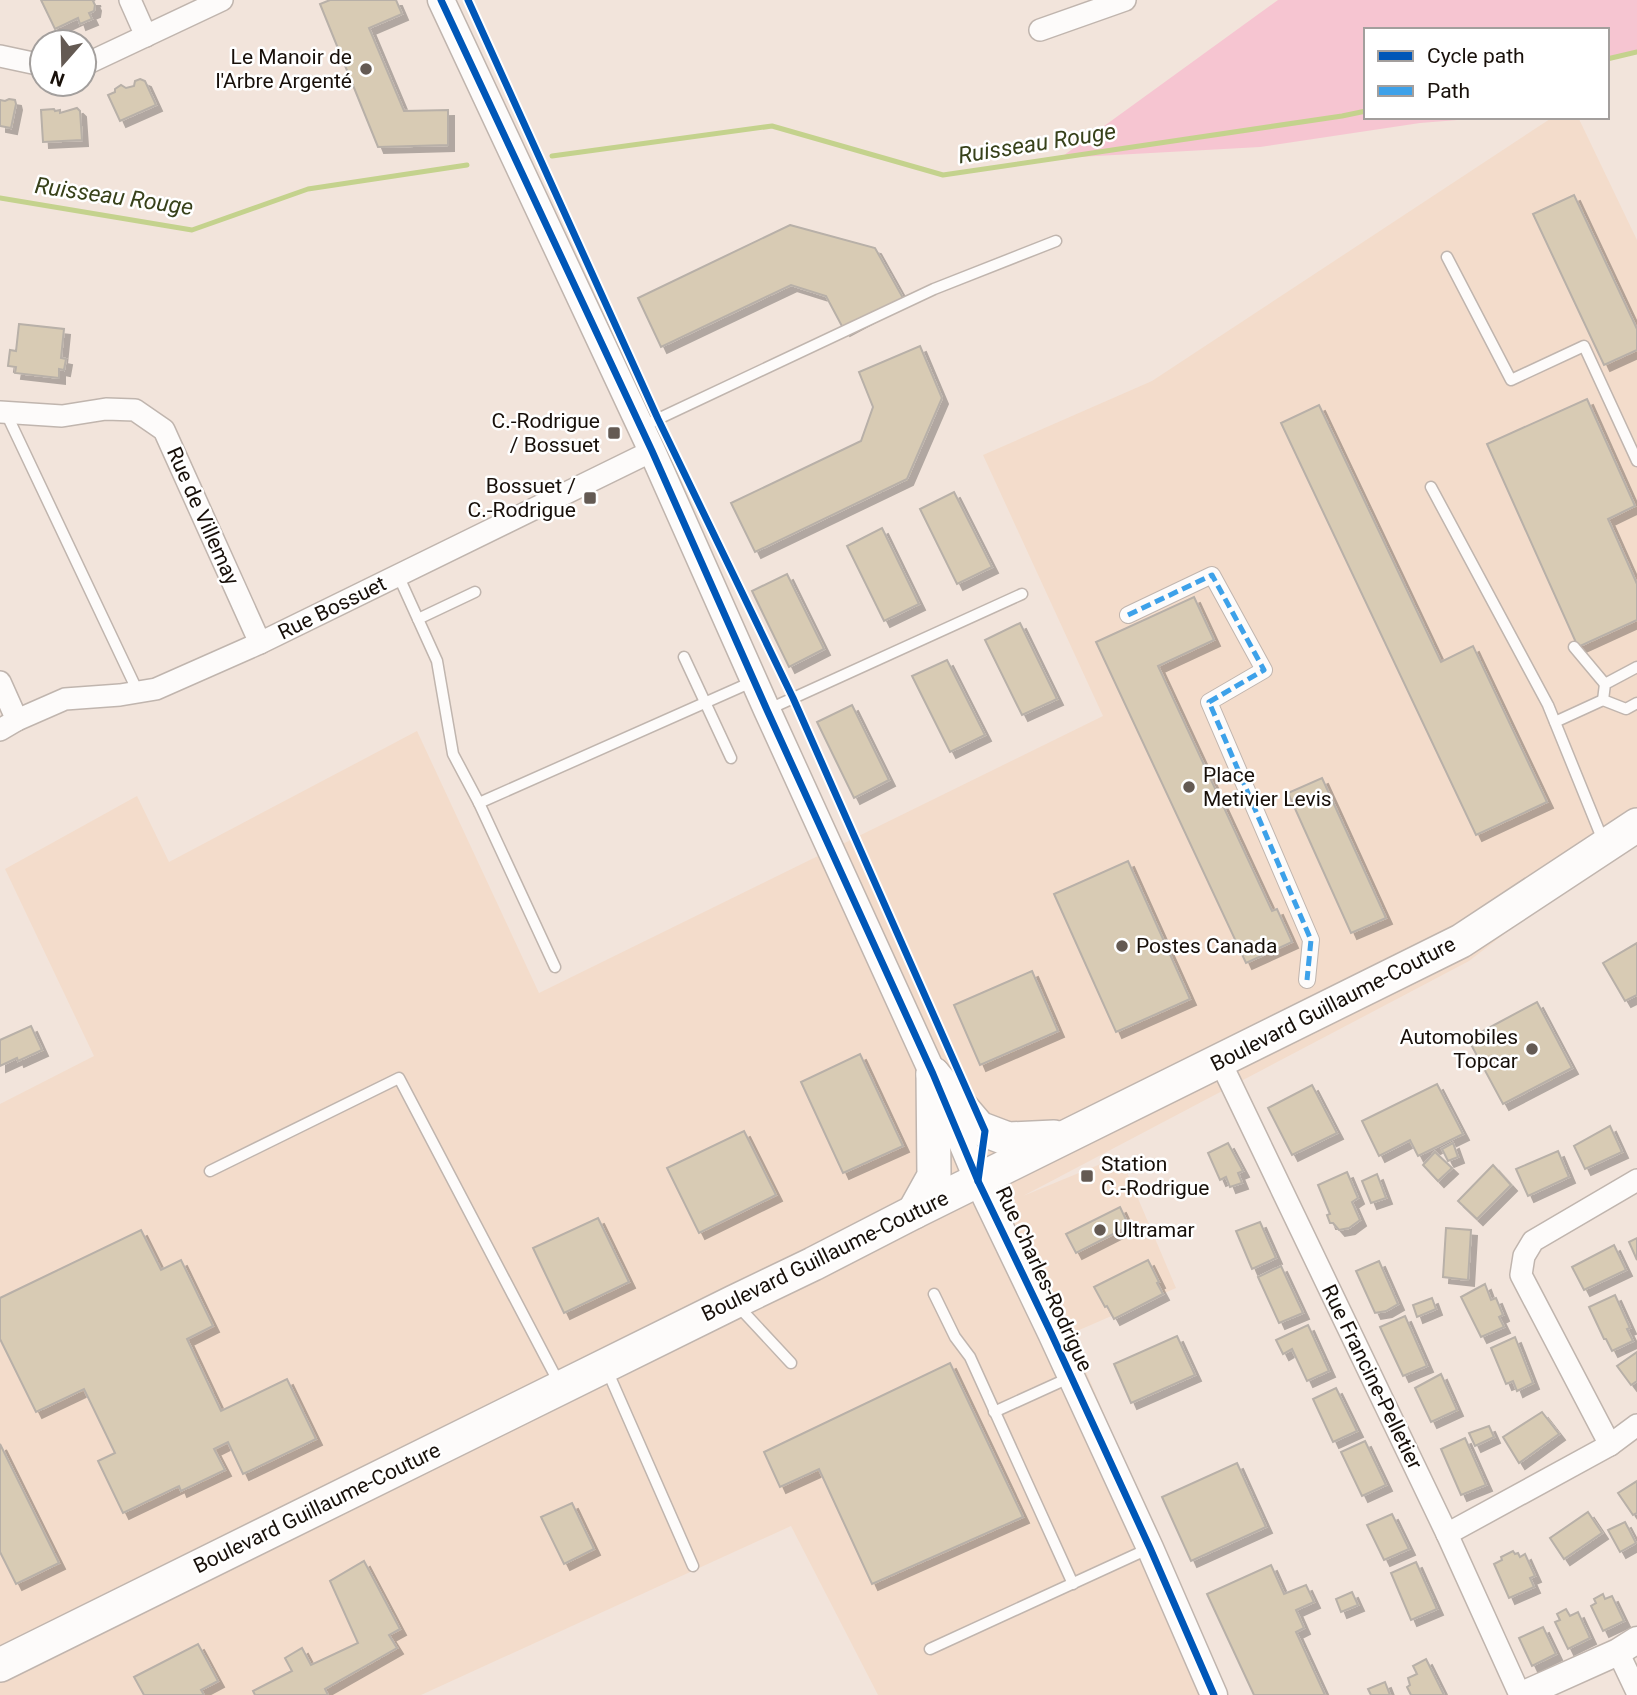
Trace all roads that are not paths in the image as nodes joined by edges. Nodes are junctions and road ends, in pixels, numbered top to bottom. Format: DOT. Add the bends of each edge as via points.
graph roads {
  1 [pos="130,0"];
  2 [pos="222,0"];
  3 [pos="441,0"];
  4 [pos="1125,0"];
  5 [pos="1040,30"];
  6 [pos="146,36"];
  7 [pos="0,56"];
  8 [pos="98,58"];
  9 [pos="28,62"];
  10 [pos="1056,241"];
  11 [pos="1447,257"];
  12 [pos="3,412"];
  13 [pos="646,439"];
  14 [pos="1637,461"];
  15 [pos="1431,487"];
  16 [pos="398,575"];
  17 [pos="475,592"];
  18 [pos="1021,594"];
  19 [pos="1128,615"];
  20 [pos="418,619"];
  21 [pos="260,643"];
  22 [pos="1574,647"];
  23 [pos="684,657"];
  24 [pos="1637,667"];
  25 [pos="754,681"];
  26 [pos="0,682"];
  27 [pos="1605,684"];
  28 [pos="138,692"];
  29 [pos="1603,700"];
  30 [pos="705,702"];
  31 [pos="1637,703"];
  32 [pos="767,710"];
  33 [pos="1555,722"];
  34 [pos="9,725"];
  35 [pos="732,758"];
  36 [pos="480,803"];
  37 [pos="1637,825"];
  38 [pos="1605,845"];
  39 [pos="555,967"];
  40 [pos="1307,980"];
  41 [pos="1220,1061"];
  42 [pos="933,1074"];
  43 [pos="1068,1136"];
  44 [pos="210,1171"];
  45 [pos="1637,1180"];
  46 [pos="978,1181"];
  47 [pos="914,1212"];
  48 [pos="934,1294"];
  49 [pos="734,1301"];
  50 [pos="791,1363"];
  51 [pos="606,1366"];
  52 [pos="1071,1377"];
  53 [pos="561,1387"];
  54 [pos="994,1412"];
  55 [pos="1637,1425"];
  56 [pos="1610,1445"];
  57 [pos="1447,1534"];
  58 [pos="1150,1548"];
  59 [pos="693,1566"];
  60 [pos="1073,1584"];
  61 [pos="1628,1646"];
  62 [pos="930,1648"];
  63 [pos="0,1665"];
  64 [pos="1637,1692"];
  65 [pos="1214,1695"];
  66 [pos="1521,1695"];
  1 -- 6 [label="street"];
  2 -- 6 [label="street"];
  3 -- 13 [label="street, Rue Charles-Rodrigue"];
  4 -- 5 [label="street"];
  6 -- 8 [label="street"];
  7 -- 9 [label="street"];
  10 -- 13 [label="lane" via="934,289"];
  11 -- 14 [label="lane" via="1511,380 1584,346"];
  12 -- 21 [label="street, Rue de Villemay" via="62,416 135,410 163,430"];
  12 -- 28 [label="lane"];
  13 -- 16 [label="street, Rue Bossuet"];
  13 -- 25 [label="street, Rue Charles-Rodrigue"];
  15 -- 33 [label="lane"];
  16 -- 20 [label="lane"];
  16 -- 21 [label="street, Rue Bossuet"];
  17 -- 20 [label="lane"];
  18 -- 32 [label="lane"];
  19 -- 40 [label="street" via="1212,575 1264,670 1209,702 1311,940"];
  20 -- 36 [label="lane" via="438,661 453,754"];
  21 -- 28 [label="street, Rue Bossuet" via="156,689"];
  22 -- 27 [label="lane"];
  23 -- 30 [label="lane"];
  24 -- 27 [label="lane"];
  25 -- 30 [label="lane"];
  25 -- 32 [label="street, Rue Charles-Rodrigue"];
  26 -- 34 [label="street"];
  27 -- 29 [label="lane"];
  28 -- 34 [label="street, Rue Bossuet" via="65,699"];
  29 -- 31 [label="lane" via="1626,709"];
  29 -- 33 [label="lane"];
  30 -- 35 [label="lane"];
  30 -- 36 [label="lane"];
  32 -- 42 [label="street, Rue Charles-Rodrigue"];
  33 -- 38 [label="lane"];
  36 -- 39 [label="lane"];
  37 -- 38 [label="main road, Boulevard Guillaume-Couture"];
  38 -- 41 [label="main road, Boulevard Guillaume-Couture" via="1461,941"];
  41 -- 43 [label="main road, Boulevard Guillaume-Couture"];
  41 -- 57 [label="street, Rue Francine-Pelletier"];
  42 -- 43 [label="main road" via="979,1128 1008,1139"];
  42 -- 46 [label="street, Rue Charles-Rodrigue"];
  42 -- 47 [label="main road" via="933,1176"];
  43 -- 46 [label="main road, Boulevard Guillaume-Couture"];
  44 -- 53 [label="lane" via="399,1078"];
  45 -- 56 [label="street" via="1533,1241 1521,1275"];
  46 -- 47 [label="main road, Boulevard Guillaume-Couture"];
  46 -- 52 [label="street, Rue Charles-Rodrigue"];
  47 -- 49 [label="main road, Boulevard Guillaume-Couture"];
  48 -- 54 [label="lane" via="970,1357"];
  49 -- 50 [label="lane"];
  49 -- 51 [label="main road, Boulevard Guillaume-Couture"];
  51 -- 53 [label="main road, Boulevard Guillaume-Couture"];
  51 -- 59 [label="lane"];
  52 -- 54 [label="lane"];
  52 -- 58 [label="street, Rue Charles-Rodrigue"];
  53 -- 63 [label="main road, Boulevard Guillaume-Couture"];
  54 -- 60 [label="lane"];
  55 -- 56 [label="street"];
  56 -- 57 [label="street"];
  57 -- 66 [label="street, Rue Francine-Pelletier"];
  58 -- 60 [label="lane"];
  58 -- 65 [label="street, Rue Charles-Rodrigue"];
  60 -- 62 [label="lane"];
  61 -- 64 [label="street"];
  61 -- 66 [label="street"];
}
